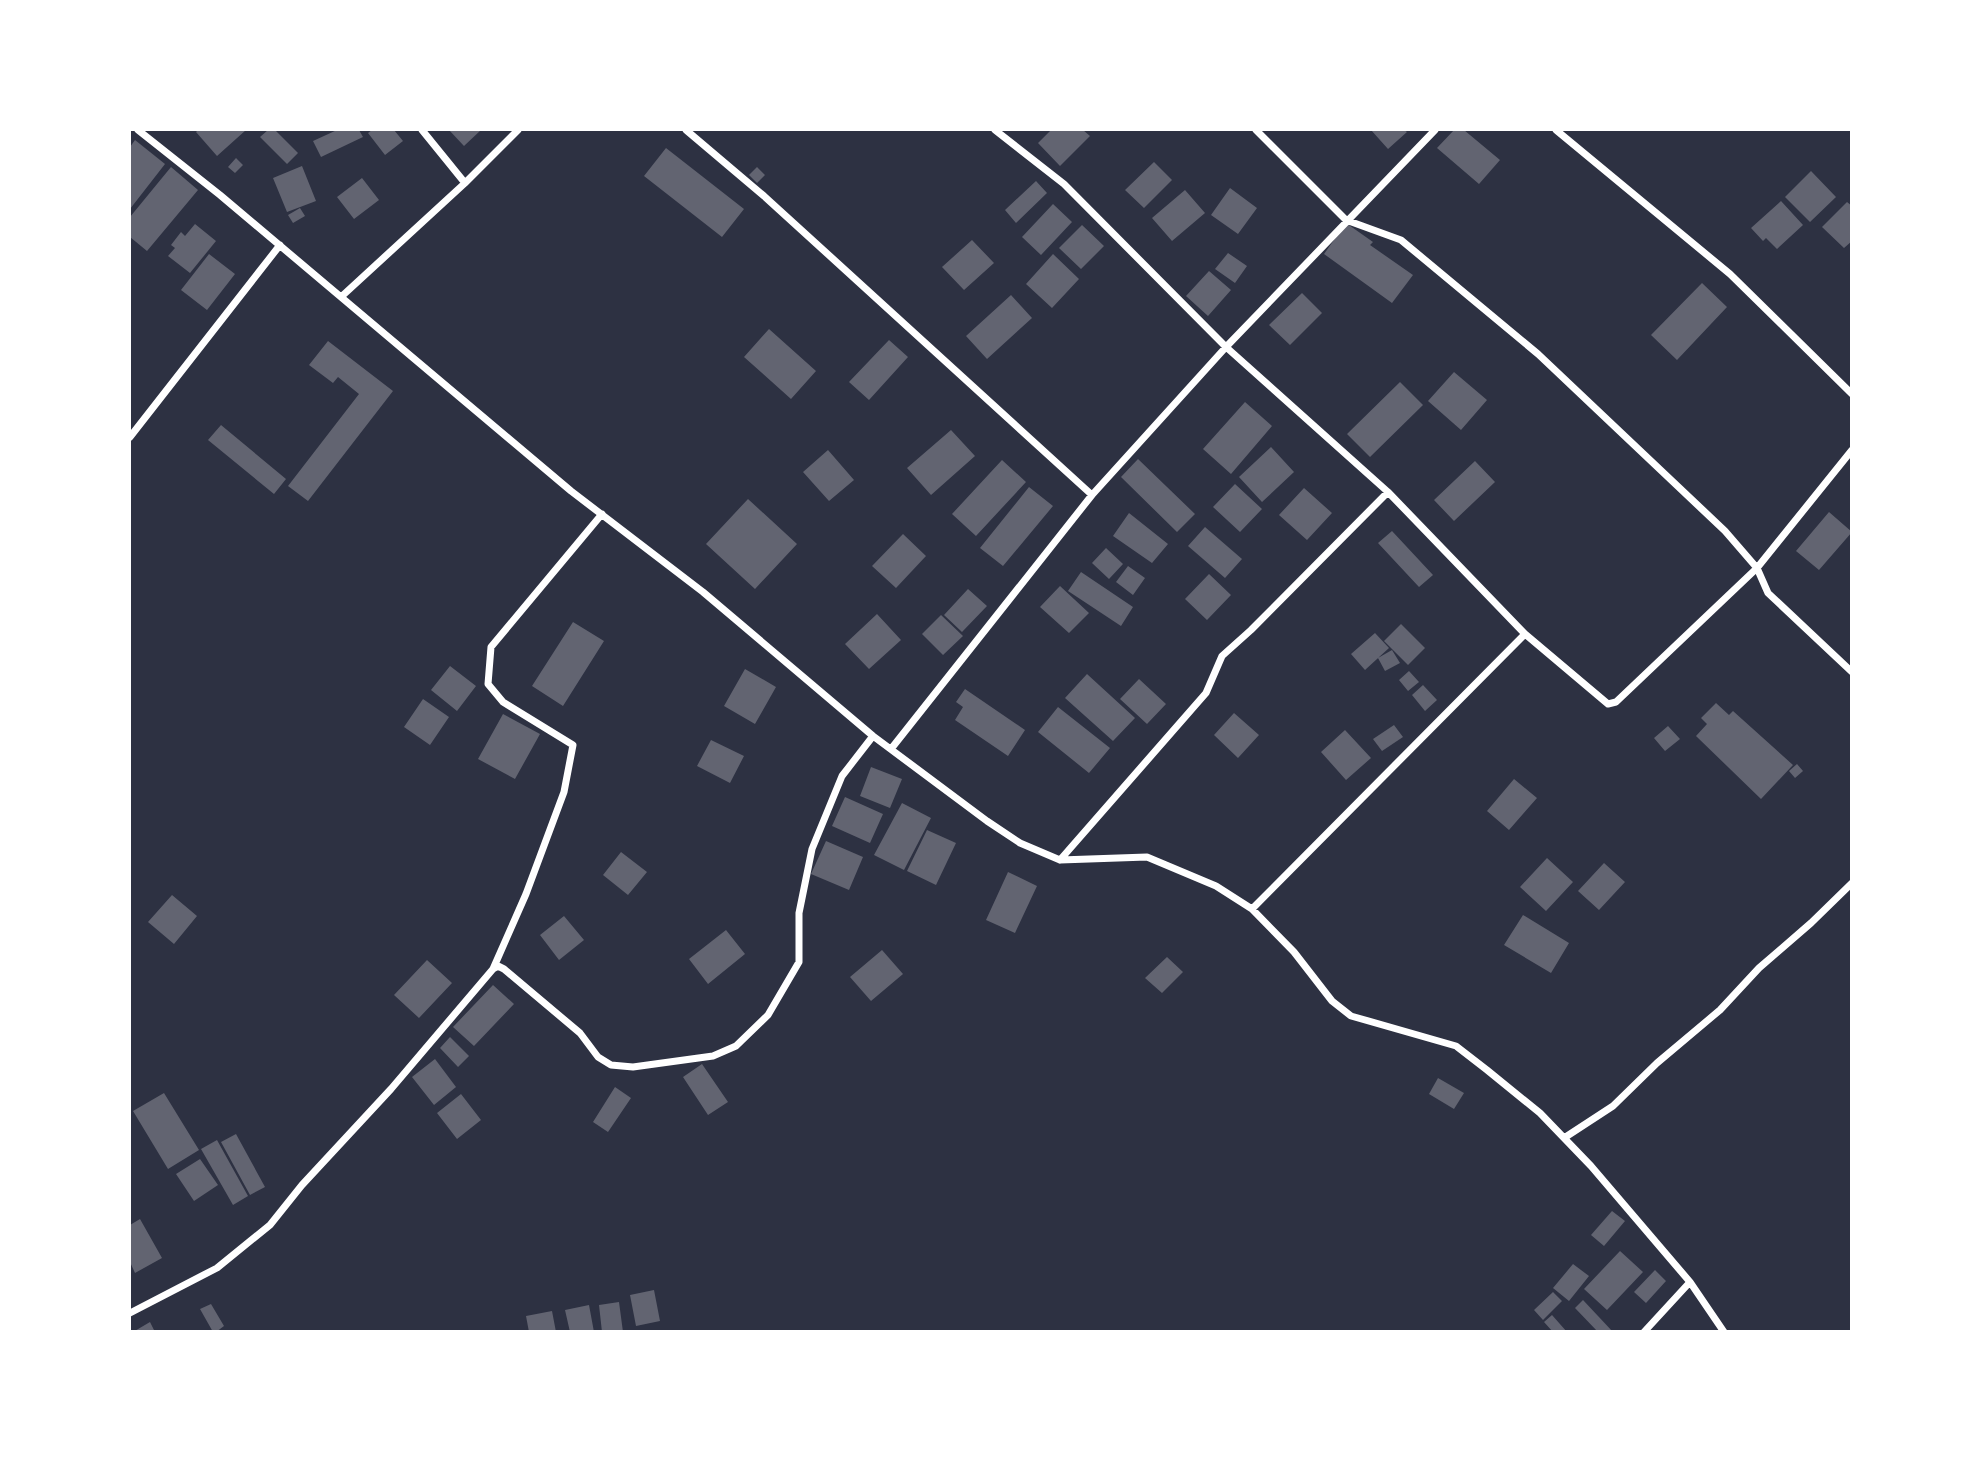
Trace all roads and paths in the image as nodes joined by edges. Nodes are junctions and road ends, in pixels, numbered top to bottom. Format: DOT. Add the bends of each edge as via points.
graph roads {
  1 [pos="138,130"];
  2 [pos="422,130"];
  3 [pos="518,130"];
  4 [pos="686,130"];
  5 [pos="995,130"];
  6 [pos="1256,130"];
  7 [pos="1434,130"];
  8 [pos="1556,130"];
  9 [pos="465,183"];
  10 [pos="1346,220"];
  11 [pos="280,246"];
  12 [pos="341,297"];
  13 [pos="1226,347"];
  14 [pos="1852,394"];
  15 [pos="130,437"];
  16 [pos="1852,450"];
  17 [pos="1388,492"];
  18 [pos="1092,495"];
  19 [pos="602,514"];
  20 [pos="1757,568"];
  21 [pos="1525,634"];
  22 [pos="1852,672"];
  23 [pos="873,736"];
  24 [pos="891,749"];
  25 [pos="1060,860"];
  26 [pos="1852,883"];
  27 [pos="1252,909"];
  28 [pos="493,969"];
  29 [pos="1564,1138"];
  30 [pos="1690,1282"];
  31 [pos="130,1313"];
  32 [pos="1644,1332"];
  33 [pos="1724,1332"];
  1 -- 11 [label="street"];
  2 -- 9 [label="street"];
  3 -- 9 [label="street"];
  4 -- 18 [label="street"];
  5 -- 13 [label="street" via="1064,184"];
  6 -- 10 [label="street"];
  7 -- 10 [label="street"];
  8 -- 14 [label="street" via="1730,274"];
  9 -- 12 [label="street"];
  10 -- 13 [label="street"];
  10 -- 20 [label="street" via="1401,240 1538,354 1725,531"];
  11 -- 12 [label="street"];
  11 -- 15 [label="street"];
  12 -- 19 [label="street"];
  13 -- 17 [label="street"];
  13 -- 18 [label="street"];
  16 -- 20 [label="street"];
  17 -- 21 [label="street"];
  17 -- 25 [label="street" via="1222,656 1206,694"];
  18 -- 24 [label="street"];
  19 -- 23 [label="street" via="704,592"];
  19 -- 28 [label="street" via="491,647 488,684 503,702 573,745 564,792"];
  20 -- 21 [label="street" via="1616,702 1603,701"];
  20 -- 22 [label="street" via="1768,593"];
  21 -- 27 [label="street"];
  23 -- 24 [label="street"];
  23 -- 28 [label="street" via="842,776 812,849 799,913 799,962 768,1015 736,1046 713,1056 633,1068 611,1065 504,969"];
  24 -- 25 [label="street" via="1020,844"];
  25 -- 27 [label="street" via="1147,857 1216,886"];
  26 -- 29 [label="street" via="1613,1106"];
  27 -- 29 [label="street" via="1332,1001 1351,1016 1456,1046"];
  28 -- 31 [label="street" via="270,1225 217,1268"];
  29 -- 30 [label="street"];
  30 -- 32 [label="street"];
  30 -- 33 [label="street"];
}
